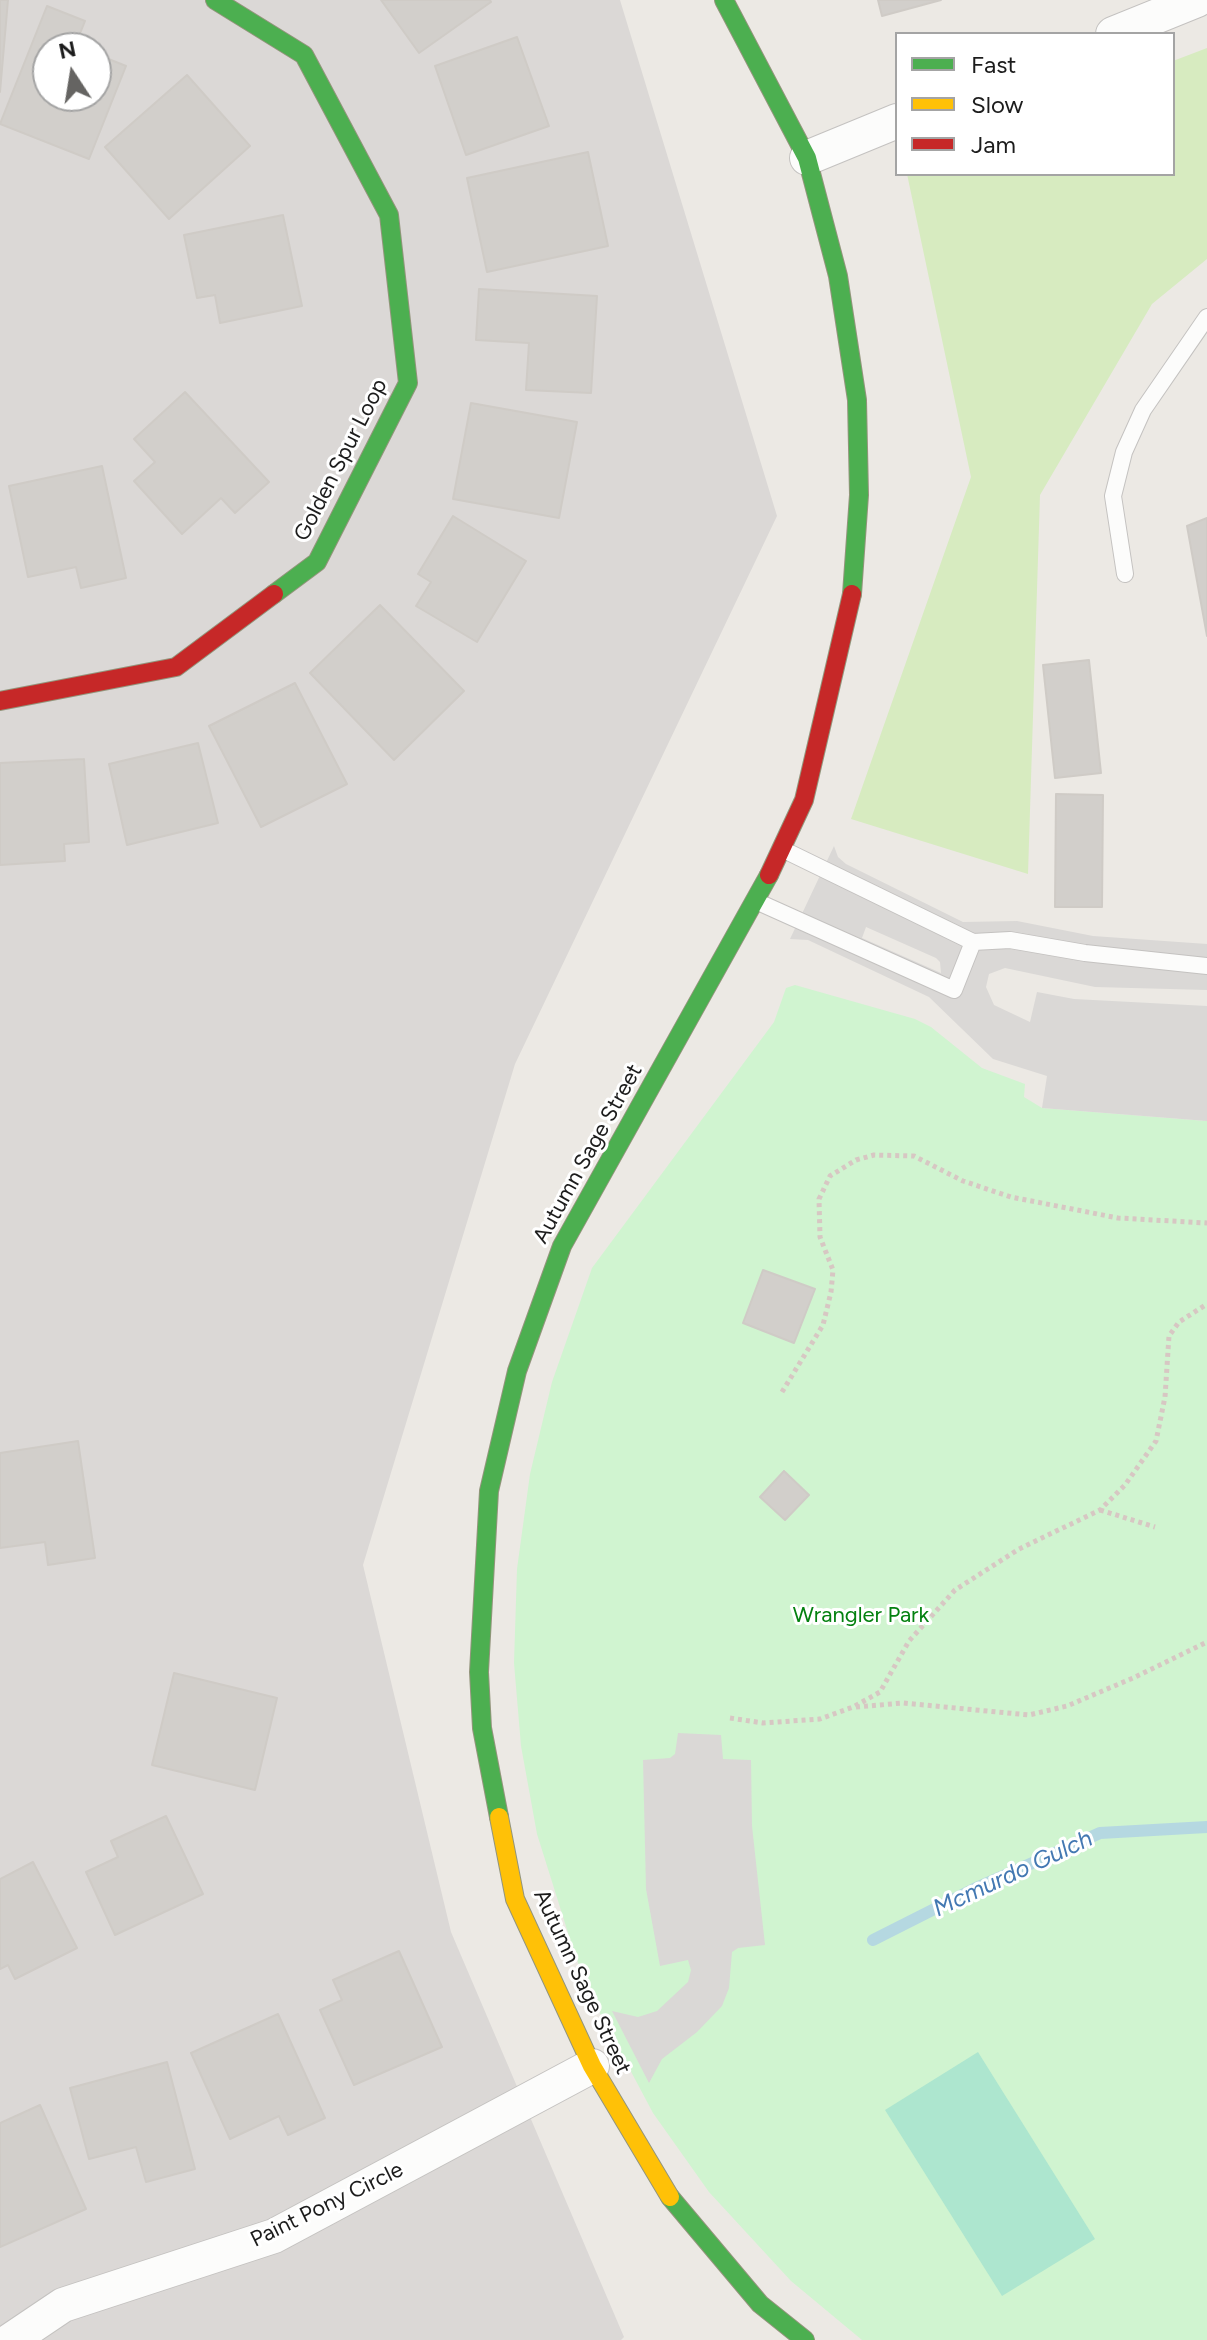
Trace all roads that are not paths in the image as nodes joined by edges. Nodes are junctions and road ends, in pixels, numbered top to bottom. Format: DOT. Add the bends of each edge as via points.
graph roads {
  1 [pos="215,0"];
  2 [pos="724,0"];
  3 [pos="1197,0"];
  4 [pos="1118,32"];
  5 [pos="895,122"];
  6 [pos="807,158"];
  7 [pos="1207,317"];
  8 [pos="1125,574"];
  9 [pos="0,701"];
  10 [pos="783,850"];
  11 [pos="756,901"];
  12 [pos="973,942"];
  13 [pos="1207,966"];
  14 [pos="592,2066"];
  15 [pos="11,2340"];
  16 [pos="805,2340"];
  1 -- 9 [label="street, Golden Spur Loop" via="304,55 389,215 408,383 317,562 176,667"];
  2 -- 6 [label="street, Autumn Sage Street"];
  3 -- 4 [label="street"];
  5 -- 6 [label="street"];
  6 -- 10 [label="street, Autumn Sage Street" via="838,276 857,400 859,495 851,611 804,800"];
  7 -- 8 [label="lane" via="1143,410 1124,452 1113,496"];
  10 -- 11 [label="street, Autumn Sage Street"];
  10 -- 12 [label="lane"];
  11 -- 12 [label="lane" via="954,990"];
  11 -- 14 [label="street, Autumn Sage Street" via="562,1246 517,1371 489,1491 479,1672 482,1728 515,1899"];
  12 -- 13 [label="lane" via="1010,940"];
  14 -- 15 [label="street, Paint Pony Circle" via="274,2236 63,2305"];
  14 -- 16 [label="street, Autumn Sage Street" via="672,2200 760,2304"];
}
